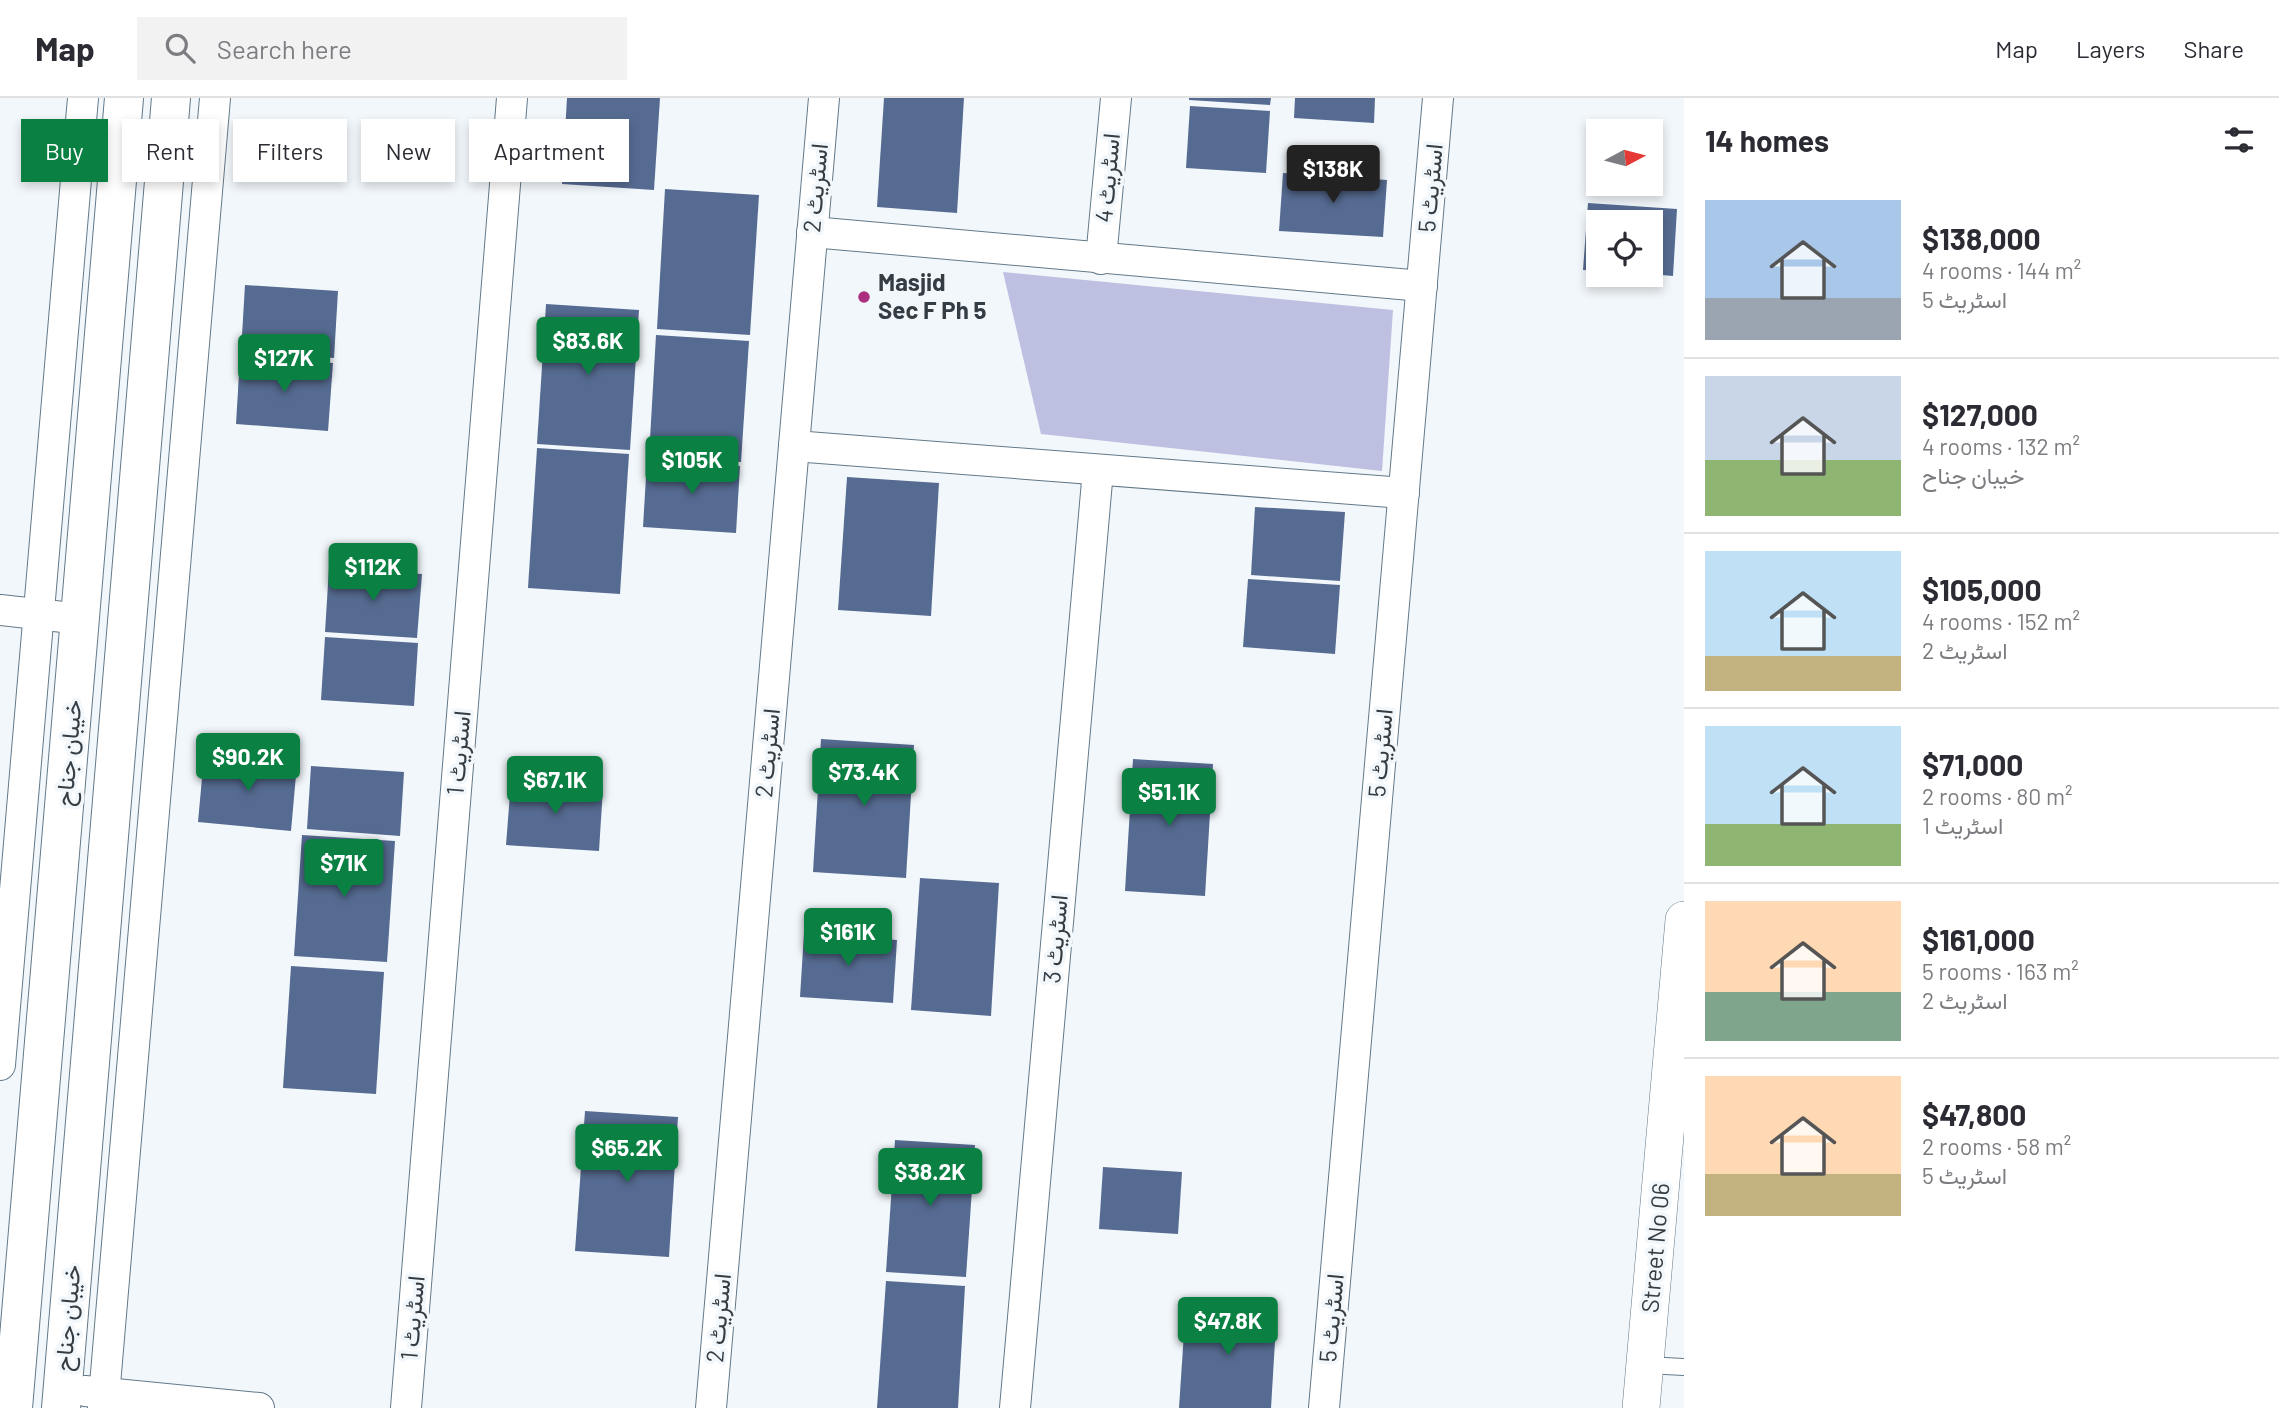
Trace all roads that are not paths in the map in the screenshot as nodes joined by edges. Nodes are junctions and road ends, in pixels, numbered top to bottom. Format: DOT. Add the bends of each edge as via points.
graph roads {
  1 [pos="83,98"];
  2 [pos="124,98"];
  3 [pos="171,98"];
  4 [pos="215,98"];
  5 [pos="512,98"];
  6 [pos="824,98"];
  7 [pos="1116,98"];
  8 [pos="1438,98"];
  9 [pos="812,232"];
  10 [pos="1101,259"];
  11 [pos="1422,286"];
  12 [pos="794,446"];
  13 [pos="1098,470"];
  14 [pos="1404,493"];
  15 [pos="0,610"];
  16 [pos="39,613"];
  17 [pos="80,619"];
  18 [pos="1684,920"];
  19 [pos="1679,1051"];
  20 [pos="0,1065"];
  21 [pos="1646,1365"];
  22 [pos="1684,1367"];
  23 [pos="62,1398"];
  24 [pos="104,1400"];
  25 [pos="13,1408"];
  26 [pos="258,1408"];
  27 [pos="405,1408"];
  28 [pos="711,1408"];
  29 [pos="1015,1408"];
  30 [pos="1324,1408"];
  31 [pos="1641,1408"];
  1 -- 16 [label="street"];
  2 -- 17 [label="main road, خیبان جناح"];
  3 -- 23 [label="main road, خیبان جناح"];
  4 -- 24 [label="street"];
  5 -- 27 [label="street, اسٹریٹ 1"];
  6 -- 9 [label="street, اسٹریٹ 2"];
  7 -- 10 [label="street, اسٹریٹ 4"];
  8 -- 11 [label="street, اسٹریٹ 5"];
  9 -- 10 [label="street"];
  9 -- 12 [label="street, اسٹریٹ 2"];
  10 -- 11 [label="street"];
  11 -- 14 [label="street, اسٹریٹ 5"];
  12 -- 13 [label="street"];
  12 -- 28 [label="street, اسٹریٹ 2"];
  13 -- 14 [label="street"];
  13 -- 29 [label="street, اسٹریٹ 3"];
  14 -- 30 [label="street, اسٹریٹ 5"];
  15 -- 16 [label="street"];
  16 -- 17 [label="street"];
  16 -- 20 [label="street"];
  17 -- 25 [label="main road, خیبان جناح"];
  18 -- 19 [label="street, Street No 06"];
  19 -- 21 [label="street, Street No 06"];
  21 -- 22 [label="lane"];
  21 -- 31 [label="street, Street No 06"];
  23 -- 24 [label="street"];
  24 -- 26 [label="street"];
}
